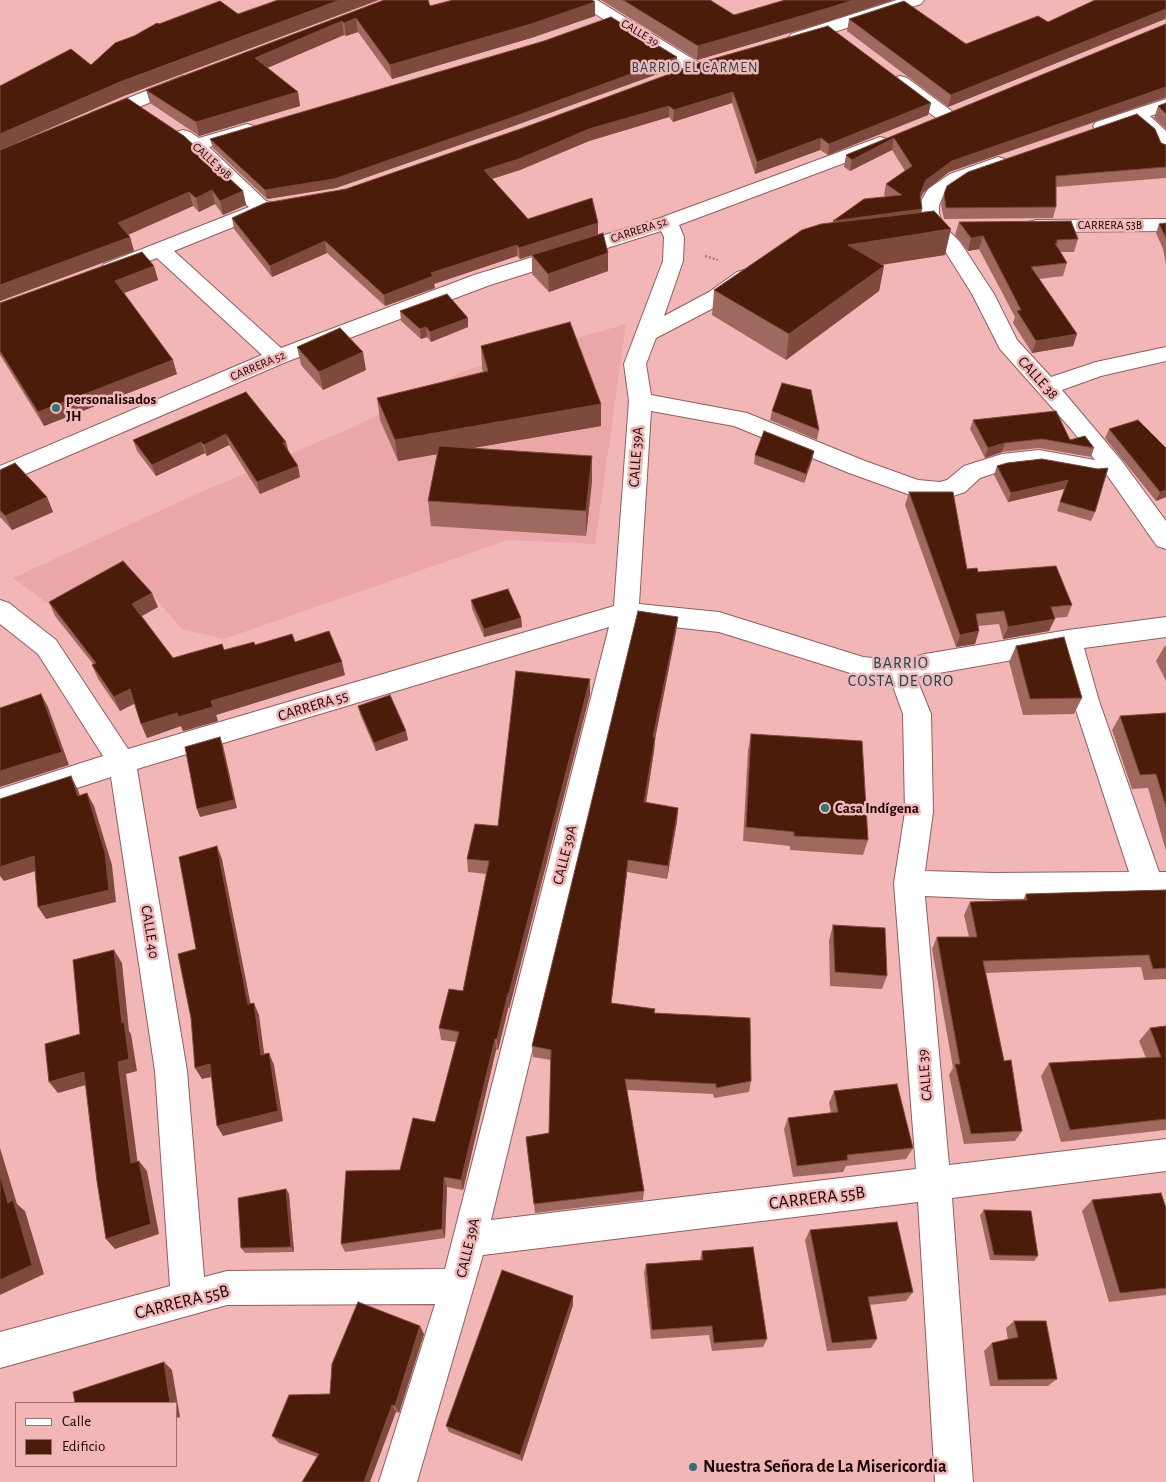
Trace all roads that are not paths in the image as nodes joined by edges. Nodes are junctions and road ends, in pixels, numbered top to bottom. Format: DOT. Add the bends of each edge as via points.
graph roads {
  1 [pos="585,0"];
  2 [pos="915,0"];
  3 [pos="614,17"];
  4 [pos="588,26"];
  5 [pos="830,29"];
  6 [pos="846,42"];
  7 [pos="776,44"];
  8 [pos="695,68"];
  9 [pos="887,72"];
  10 [pos="195,78"];
  11 [pos="1166,105"];
  12 [pos="964,108"];
  13 [pos="148,113"];
  14 [pos="1136,114"];
  15 [pos="79,125"];
  16 [pos="260,126"];
  17 [pos="1082,134"];
  18 [pos="895,137"];
  19 [pos="196,145"];
  20 [pos="1166,150"];
  21 [pos="1020,156"];
  22 [pos="281,205"];
  23 [pos="262,208"];
  24 [pos="666,222"];
  25 [pos="1166,225"];
  26 [pos="963,226"];
  27 [pos="1021,226"];
  28 [pos="925,228"];
  29 [pos="161,251"];
  30 [pos="757,266"];
  31 [pos="90,277"];
  32 [pos="661,290"];
  33 [pos="688,311"];
  34 [pos="646,334"];
  35 [pos="1166,354"];
  36 [pos="278,357"];
  37 [pos="1047,387"];
  38 [pos="640,401"];
  39 [pos="1113,466"];
  40 [pos="0,476"];
  41 [pos="1166,540"];
  42 [pos="0,610"];
  43 [pos="626,612"];
  44 [pos="1166,627"];
  45 [pos="1068,640"];
  46 [pos="901,672"];
  47 [pos="122,762"];
  48 [pos="0,801"];
  49 [pos="909,883"];
  50 [pos="1157,885"];
  51 [pos="1166,1155"];
  52 [pos="934,1183"];
  53 [pos="469,1240"];
  54 [pos="458,1286"];
  55 [pos="188,1300"];
  56 [pos="0,1350"];
  57 [pos="398,1482"];
  58 [pos="954,1482"];
  1 -- 3 [label="street, CALLE 39"];
  2 -- 5 [label="street"];
  3 -- 4 [label="street"];
  3 -- 8 [label="street, CALLE 39"];
  5 -- 6 [label="street"];
  5 -- 7 [label="street"];
  9 -- 12 [label="street" via="932,107 937,119"];
  10 -- 13 [label="street"];
  11 -- 14 [label="street"];
  13 -- 15 [label="street"];
  13 -- 19 [label="street, CALLE 39B"];
  14 -- 17 [label="street"];
  14 -- 20 [label="street" via="1161,137"];
  16 -- 19 [label="street"];
  18 -- 24 [label="street, CARRERA 52"];
  19 -- 23 [label="street, CALLE 39B"];
  21 -- 28 [label="street" via="957,178 935,193"];
  22 -- 23 [label="street"];
  23 -- 29 [label="street"];
  24 -- 32 [label="street, CALLE 39A" via="674,237 673,261"];
  24 -- 36 [label="street, CARRERA 52" via="482,280"];
  25 -- 27 [label="street, CARRERA 53B"];
  26 -- 28 [label="street"];
  28 -- 37 [label="street, CALLE 38" via="953,247 1008,344"];
  29 -- 31 [label="street"];
  29 -- 36 [label="street"];
  30 -- 33 [label="street" via="718,297"];
  32 -- 33 [label="street" via="675,308"];
  32 -- 34 [label="street, CALLE 39A"];
  33 -- 34 [label="street"];
  34 -- 38 [label="street, CALLE 39A" via="635,364"];
  35 -- 37 [label="street" via="1096,370"];
  36 -- 40 [label="street, CARRERA 52"];
  37 -- 39 [label="street, CALLE 38"];
  38 -- 39 [label="street" via="739,419 916,488 941,491 956,486 972,472 1002,462 1039,458 1095,468"];
  38 -- 43 [label="street, CALLE 39A"];
  39 -- 41 [label="street, CALLE 38"];
  42 -- 47 [label="street, CALLE 40" via="47,647"];
  43 -- 46 [label="street" via="719,622 863,667"];
  43 -- 47 [label="street, CARRERA 55"];
  43 -- 53 [label="street, CALLE 39A"];
  44 -- 45 [label="street"];
  45 -- 46 [label="street" via="925,664"];
  45 -- 50 [label="street" via="1086,701"];
  46 -- 49 [label="street, CALLE 39" via="917,714 919,812"];
  47 -- 48 [label="street, CARRERA 55"];
  47 -- 55 [label="street, CALLE 40" via="172,1071"];
  49 -- 50 [label="street"];
  49 -- 52 [label="street, CALLE 39"];
  51 -- 52 [label="street, CARRERA 55B"];
  52 -- 53 [label="street, CARRERA 55B"];
  52 -- 58 [label="street, CALLE 39"];
  53 -- 54 [label="street, CALLE 39A"];
  54 -- 55 [label="street, CARRERA 55B" via="227,1288"];
  54 -- 57 [label="street, CALLE 39A"];
  55 -- 56 [label="street, CARRERA 55B"];
}
